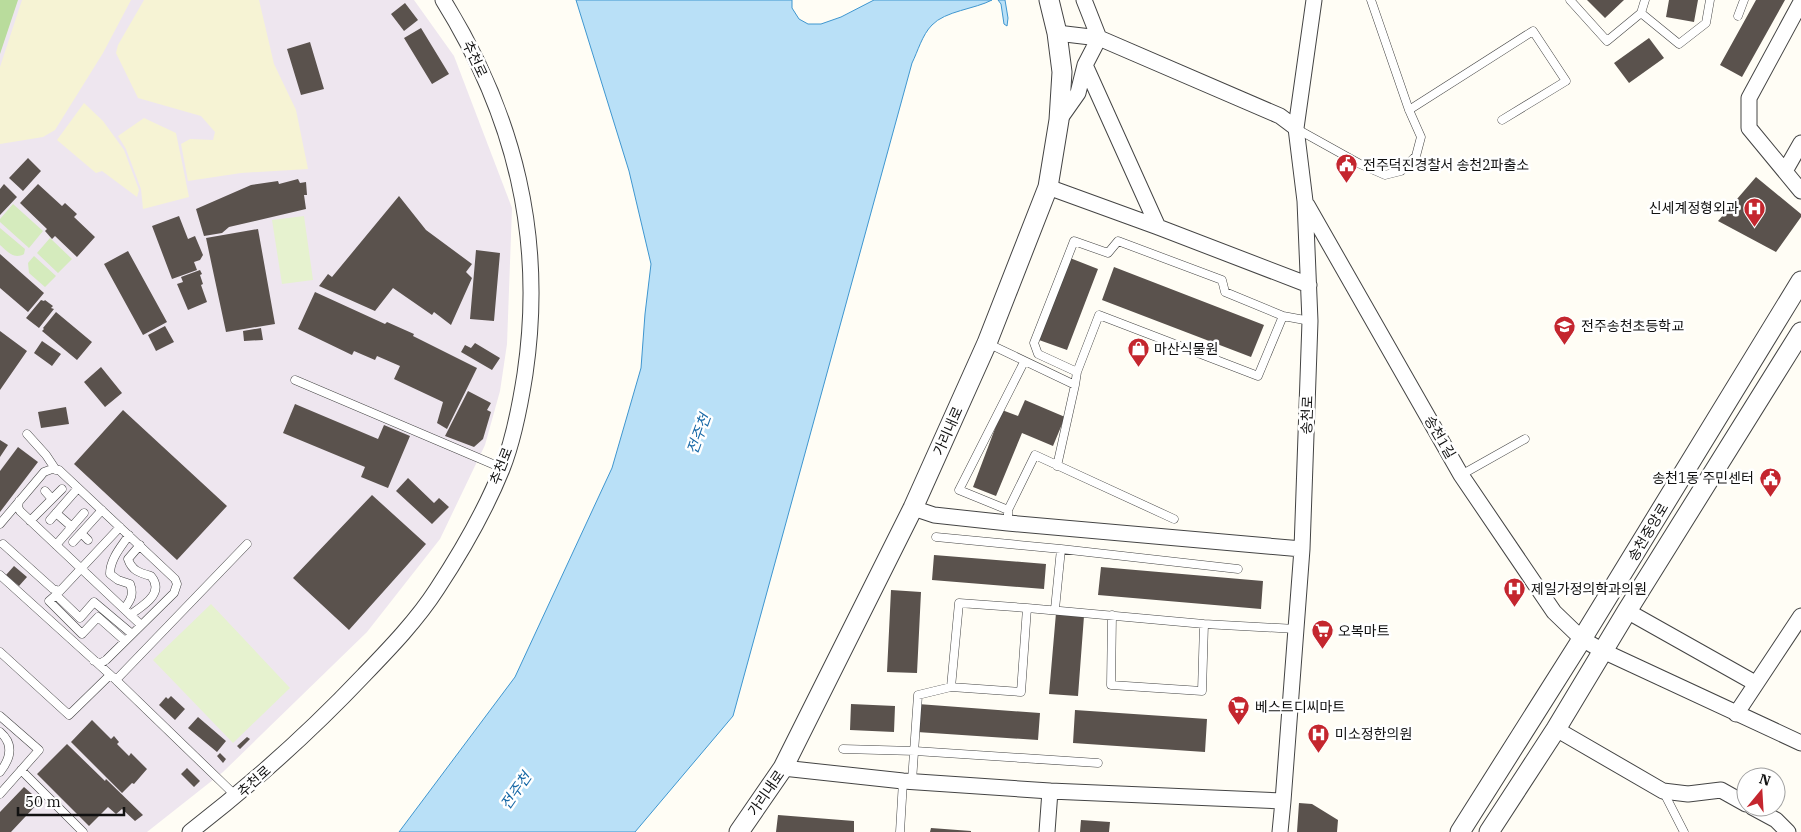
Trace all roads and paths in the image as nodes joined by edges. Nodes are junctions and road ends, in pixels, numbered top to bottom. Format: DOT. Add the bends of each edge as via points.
graph roads {
  1 [pos="443,0"];
  2 [pos="1049,0"];
  3 [pos="1084,0"];
  4 [pos="1314,0"];
  5 [pos="1371,0"];
  6 [pos="1570,0"];
  7 [pos="1644,0"];
  8 [pos="1710,0"];
  9 [pos="1744,0"];
  10 [pos="1801,2"];
  11 [pos="1641,13"];
  12 [pos="1738,16"];
  13 [pos="1057,33"];
  14 [pos="1099,38"];
  15 [pos="1085,64"];
  16 [pos="1408,110"];
  17 [pos="1059,120"];
  18 [pos="1502,120"];
  19 [pos="1296,128"];
  20 [pos="1801,143"];
  21 [pos="1784,171"];
  22 [pos="1048,187"];
  23 [pos="1801,191"];
  24 [pos="1305,201"];
  25 [pos="1158,227"];
  26 [pos="1309,285"];
  27 [pos="1799,288"];
  28 [pos="1283,316"];
  29 [pos="1310,321"];
  30 [pos="1801,332"];
  31 [pos="987,344"];
  32 [pos="1024,362"];
  33 [pos="1077,372"];
  34 [pos="295,380"];
  35 [pos="1075,385"];
  36 [pos="27,434"];
  37 [pos="1525,439"];
  38 [pos="1057,466"];
  39 [pos="502,468"];
  40 [pos="56,470"];
  41 [pos="1461,475"];
  42 [pos="78,488"];
  43 [pos="62,489"];
  44 [pos="45,491"];
  45 [pos="52,499"];
  46 [pos="19,501"];
  47 [pos="913,508"];
  48 [pos="102,510"];
  49 [pos="56,513"];
  50 [pos="84,513"];
  51 [pos="70,514"];
  52 [pos="1008,516"];
  53 [pos="1174,519"];
  54 [pos="50,520"];
  55 [pos="30,521"];
  56 [pos="0,524"];
  57 [pos="75,524"];
  58 [pos="120,527"];
  59 [pos="81,533"];
  60 [pos="129,536"];
  61 [pos="936,537"];
  62 [pos="88,540"];
  63 [pos="73,542"];
  64 [pos="3,544"];
  65 [pos="247,544"];
  66 [pos="56,545"];
  67 [pos="140,545"];
  68 [pos="1061,549"];
  69 [pos="1302,549"];
  70 [pos="80,568"];
  71 [pos="1238,568"];
  72 [pos="0,575"];
  73 [pos="58,593"];
  74 [pos="1027,608"];
  75 [pos="1055,609"];
  76 [pos="1627,611"];
  77 [pos="127,612"];
  78 [pos="1112,614"];
  79 [pos="1801,616"];
  80 [pos="1204,624"];
  81 [pos="141,625"];
  82 [pos="1296,629"];
  83 [pos="132,634"];
  84 [pos="1582,639"];
  85 [pos="125,641"];
  86 [pos="1603,651"];
  87 [pos="0,652"];
  88 [pos="94,661"];
  89 [pos="113,677"];
  90 [pos="1755,683"];
  91 [pos="951,687"];
  92 [pos="1736,714"];
  93 [pos="0,716"];
  94 [pos="1556,730"];
  95 [pos="0,732"];
  96 [pos="1801,743"];
  97 [pos="843,749"];
  98 [pos="915,750"];
  99 [pos="1098,763"];
  100 [pos="784,768"];
  101 [pos="21,770"];
  102 [pos="0,772"];
  103 [pos="907,781"];
  104 [pos="1050,791"];
  105 [pos="1663,792"];
  106 [pos="0,794"];
  107 [pos="236,796"];
  108 [pos="1736,798"];
  109 [pos="1284,800"];
  110 [pos="1770,817"];
  111 [pos="1493,830"];
  112 [pos="83,832"];
  113 [pos="190,832"];
  114 [pos="739,832"];
  115 [pos="900,832"];
  116 [pos="1047,832"];
  117 [pos="1280,832"];
  118 [pos="1460,832"];
  119 [pos="1684,832"];
  120 [pos="1788,832"];
  1 -- 39 [label="street, 추천로" via="463,32 506,130 520,184 529,240 532,271 529,347 522,397"];
  2 -- 13 [label="street, 가리내로"];
  3 -- 14 [label="street"];
  4 -- 19 [label="street, 송천로"];
  5 -- 16 [label="lane"];
  6 -- 11 [label="lane" via="1607,41"];
  7 -- 11 [label="lane"];
  8 -- 11 [label="lane" via="1706,23 1679,44"];
  9 -- 12 [label="lane"];
  10 -- 21 [label="street" via="1749,98 1749,128"];
  13 -- 14 [label="street"];
  13 -- 17 [label="street, 가리내로" via="1062,72"];
  14 -- 15 [label="street"];
  14 -- 19 [label="street" via="1280,116"];
  15 -- 17 [label="street" via="1078,93"];
  15 -- 25 [label="street"];
  16 -- 18 [label="lane" via="1533,31 1566,81"];
  16 -- 19 [label="lane" via="1421,137 1416,156 1401,171 1385,175"];
  17 -- 22 [label="street, 가리내로"];
  19 -- 24 [label="street, 송천로"];
  20 -- 21 [label="street"];
  21 -- 23 [label="street"];
  22 -- 25 [label="street"];
  22 -- 31 [label="street, 가리내로"];
  24 -- 26 [label="street, 송천로"];
  24 -- 41 [label="street, 송천1길"];
  25 -- 26 [label="street"];
  26 -- 29 [label="street, 송천로"];
  27 -- 84 [label="street, 송천중앙로"];
  28 -- 29 [label="lane"];
  28 -- 33 [label="lane" via="1258,376 1099,315"];
  28 -- 33 [label="lane" via="1225,292 1222,280 1118,241 1108,254 1074,241 1034,343 1038,354"];
  29 -- 69 [label="street, 송천로"];
  30 -- 76 [label="street, 송천중앙로"];
  31 -- 32 [label="lane"];
  31 -- 47 [label="street, 가리내로"];
  32 -- 35 [label="lane"];
  32 -- 52 [label="lane" via="959,490"];
  33 -- 35 [label="lane"];
  34 -- 39 [label="lane"];
  35 -- 38 [label="lane"];
  36 -- 40 [label="lane"];
  37 -- 41 [label="lane"];
  38 -- 52 [label="lane" via="1035,455"];
  38 -- 53 [label="lane"];
  39 -- 107 [label="street, 추천로" via="475,529 436,592 392,647 302,737"];
  40 -- 42 [label="lane"];
  40 -- 46 [label="lane" via="44,472"];
  41 -- 84 [label="street, 송천1길" via="1554,612"];
  42 -- 48 [label="lane"];
  42 -- 49 [label="lane"];
  43 -- 45 [label="lane"];
  44 -- 45 [label="lane"];
  45 -- 55 [label="lane"];
  46 -- 55 [label="lane" via="20,511"];
  46 -- 56 [label="lane"];
  47 -- 52 [label="street" via="934,515"];
  47 -- 100 [label="street, 가리내로"];
  48 -- 58 [label="lane"];
  48 -- 59 [label="lane"];
  49 -- 54 [label="lane"];
  49 -- 57 [label="lane"];
  50 -- 57 [label="lane"];
  51 -- 57 [label="lane"];
  52 -- 69 [label="street"];
  55 -- 66 [label="lane"];
  57 -- 66 [label="lane"];
  58 -- 60 [label="lane"];
  58 -- 70 [label="lane"];
  59 -- 62 [label="lane"];
  59 -- 63 [label="lane"];
  60 -- 67 [label="lane"];
  60 -- 77 [label="lane" via="110,566 110,574 130,584 133,592"];
  61 -- 68 [label="lane"];
  64 -- 73 [label="lane"];
  65 -- 89 [label="lane"];
  66 -- 70 [label="lane"];
  67 -- 77 [label="lane" via="128,559 130,566 138,573 151,576 156,582 156,590 149,601"];
  67 -- 81 [label="lane" via="176,579 177,584 174,593"];
  68 -- 71 [label="lane"];
  68 -- 75 [label="lane"];
  69 -- 82 [label="street, 송천로"];
  70 -- 73 [label="lane"];
  70 -- 77 [label="lane"];
  72 -- 88 [label="lane"];
  73 -- 83 [label="lane" via="80,618 94,602"];
  73 -- 85 [label="lane" via="49,601 82,634 98,618"];
  74 -- 75 [label="lane"];
  74 -- 91 [label="lane" via="959,603"];
  74 -- 91 [label="lane" via="1021,692"];
  75 -- 78 [label="lane"];
  76 -- 86 [label="street, 송천중앙로"];
  76 -- 90 [label="street"];
  77 -- 81 [label="lane"];
  78 -- 80 [label="lane"];
  78 -- 80 [label="lane" via="1111,685 1202,692"];
  79 -- 90 [label="street"];
  80 -- 82 [label="lane"];
  81 -- 83 [label="lane"];
  82 -- 109 [label="street, 송천로"];
  83 -- 85 [label="lane"];
  84 -- 86 [label="street, 송천1길"];
  84 -- 118 [label="street, 송천중앙로"];
  85 -- 88 [label="lane" via="106,660"];
  86 -- 92 [label="street, 송천1길"];
  86 -- 94 [label="street, 송천중앙로"];
  87 -- 89 [label="lane" via="69,715"];
  88 -- 89 [label="lane"];
  89 -- 107 [label="lane"];
  90 -- 92 [label="street"];
  91 -- 98 [label="lane" via="918,695"];
  92 -- 96 [label="street, 송천1길"];
  93 -- 101 [label="lane" via="39,750"];
  94 -- 105 [label="street"];
  94 -- 111 [label="street, 송천중앙로"];
  95 -- 102 [label="lane" via="7,738 10,750"];
  97 -- 98 [label="lane"];
  98 -- 99 [label="lane"];
  98 -- 103 [label="lane"];
  100 -- 103 [label="street"];
  100 -- 114 [label="street, 가리내로"];
  101 -- 106 [label="lane"];
  101 -- 112 [label="lane"];
  103 -- 104 [label="street"];
  103 -- 115 [label="lane"];
  104 -- 109 [label="street"];
  104 -- 116 [label="street"];
  105 -- 108 [label="street" via="1688,794 1721,790"];
  105 -- 119 [label="lane"];
  107 -- 113 [label="street, 추천로"];
  109 -- 117 [label="street, 송천로"];
  110 -- 120 [label="street"];
}
